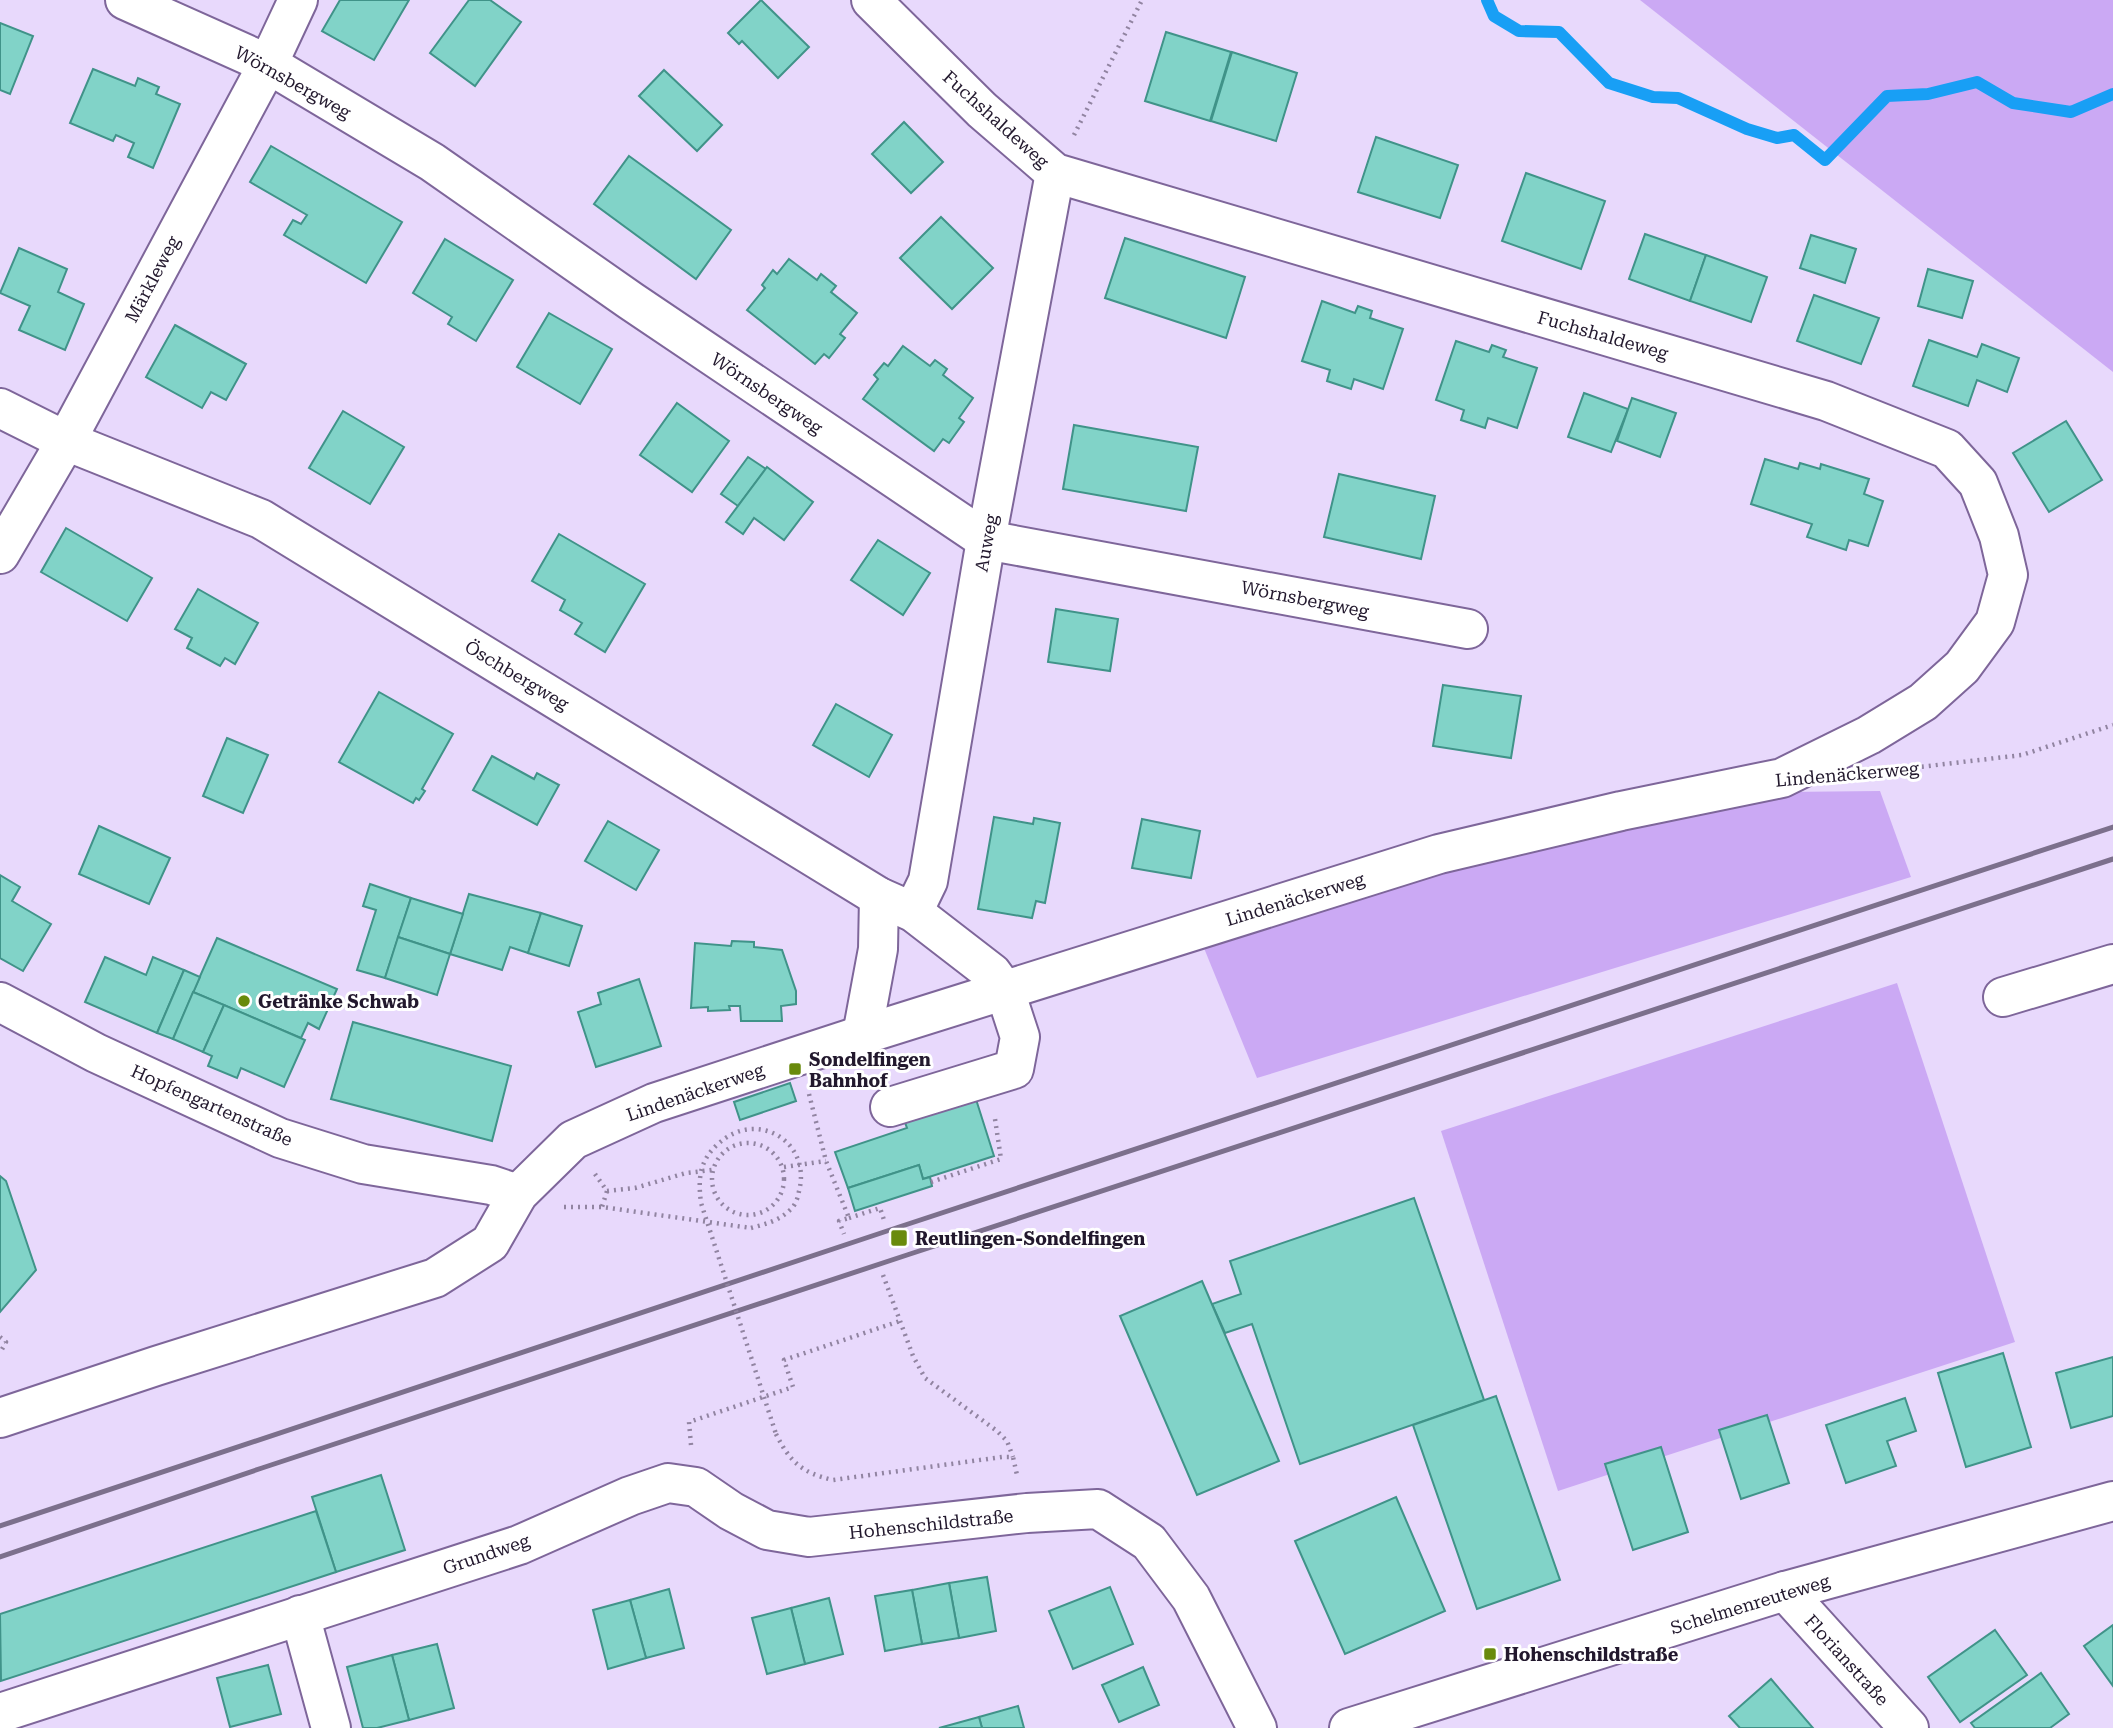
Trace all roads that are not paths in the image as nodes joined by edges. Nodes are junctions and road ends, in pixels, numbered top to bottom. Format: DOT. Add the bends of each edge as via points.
graph roads {
  1 [pos="125,0"];
  2 [pos="298,0"];
  3 [pos="871,0"];
  4 [pos="268,64"];
  5 [pos="1055,173"];
  6 [pos="0,408"];
  7 [pos="65,440"];
  8 [pos="986,540"];
  9 [pos="0,554"];
  10 [pos="1468,629"];
  11 [pos="1782,778"];
  12 [pos="879,897"];
  13 [pos="913,912"];
  14 [pos="2113,964"];
  15 [pos="1004,991"];
  16 [pos="2003,997"];
  17 [pos="0,1002"];
  18 [pos="862,1035"];
  19 [pos="890,1107"];
  20 [pos="518,1194"];
  21 [pos="0,1419"];
  22 [pos="668,1483"];
  23 [pos="2113,1502"];
  24 [pos="1785,1591"];
  25 [pos="300,1615"];
  26 [pos="0,1713"];
  27 [pos="331,1728"];
  28 [pos="1257,1728"];
  29 [pos="1349,1728"];
  30 [pos="1909,1728"];
  1 -- 4 [label="street, Wörnsbergweg"];
  2 -- 4 [label="street, Märkleweg"];
  3 -- 5 [label="street, Fuchshaldeweg" via="982,110"];
  4 -- 7 [label="street, Märkleweg"];
  4 -- 8 [label="street, Wörnsbergweg" via="432,162"];
  5 -- 8 [label="street, Auweg"];
  5 -- 11 [label="street, Fuchshaldeweg" via="1826,401 1947,449 1979,484 1999,536 2008,575 1995,622 1962,667 1923,702"];
  6 -- 7 [label="street, Öschbergweg"];
  7 -- 9 [label="street, Märkleweg"];
  7 -- 12 [label="street, Öschbergweg" via="261,519"];
  8 -- 10 [label="street, Wörnsbergweg"];
  8 -- 13 [label="street, Auweg" via="928,881"];
  11 -- 15 [label="street, Lindenäckerweg" via="1439,854"];
  12 -- 13 [label="street, Öschbergweg"];
  12 -- 18 [label="street" via="878,949"];
  13 -- 15 [label="street, Öschbergweg" via="992,973"];
  14 -- 16 [label="street"];
  15 -- 18 [label="street, Lindenäckerweg"];
  15 -- 19 [label="street" via="1020,1037 1014,1069"];
  17 -- 20 [label="street, Hopfengartenstraße" via="96,1053 279,1138 363,1164 491,1185"];
  18 -- 20 [label="street, Lindenäckerweg" via="653,1103 573,1140"];
  20 -- 21 [label="street, Lindenäckerweg" via="491,1242 435,1278"];
  22 -- 25 [label="street, Grundweg" via="519,1545"];
  22 -- 28 [label="street, Hohenschildstraße" via="696,1488 767,1530 809,1537 1098,1509 1149,1542 1191,1598"];
  23 -- 24 [label="street, Schelmenreuteweg"];
  24 -- 29 [label="street, Schelmenreuteweg"];
  24 -- 30 [label="street, Florianstraße"];
  25 -- 26 [label="street, Grundweg"];
  25 -- 27 [label="street"];
}
